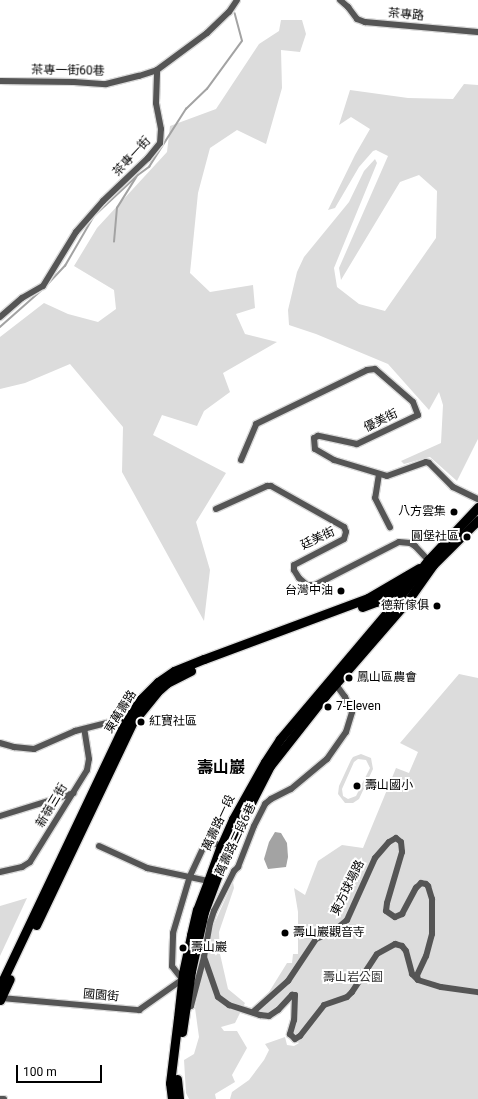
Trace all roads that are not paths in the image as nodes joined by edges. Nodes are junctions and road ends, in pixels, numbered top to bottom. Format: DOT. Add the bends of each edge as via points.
graph roads {
  1 [pos="237,0"];
  2 [pos="340,0"];
  3 [pos="478,32"];
  4 [pos="157,70"];
  5 [pos="0,81"];
  6 [pos="0,317"];
  7 [pos="241,460"];
  8 [pos="379,474"];
  9 [pos="478,499"];
  10 [pos="478,507"];
  11 [pos="216,509"];
  12 [pos="478,520"];
  13 [pos="390,527"];
  14 [pos="428,563"];
  15 [pos="422,579"];
  16 [pos="412,581"];
  17 [pos="379,599"];
  18 [pos="390,609"];
  19 [pos="333,681"];
  20 [pos="130,722"];
  21 [pos="84,729"];
  22 [pos="0,743"];
  23 [pos="74,793"];
  24 [pos="0,816"];
  25 [pos="99,846"];
  26 [pos="220,846"];
  27 [pos="0,872"];
  28 [pos="190,876"];
  29 [pos="208,881"];
  30 [pos="204,957"];
  31 [pos="186,980"];
  32 [pos="418,980"];
  33 [pos="0,986"];
  34 [pos="478,992"];
  35 [pos="1,999"];
  36 [pos="182,1010"];
  37 [pos="253,1012"];
  38 [pos="0,1099"];
  39 [pos="4,1099"];
  40 [pos="172,1099"];
  41 [pos="179,1099"];
  1 -- 4 [label="street" via="229,12 207,32"];
  2 -- 3 [label="street, 茶專路" via="357,19 365,22"];
  4 -- 5 [label="street, 茶專一街60巷" via="106,84"];
  4 -- 6 [label="street, 茶專一街" via="156,103 161,129 160,143 76,232 43,286 22,298"];
  7 -- 8 [label="street, 優美街" via="256,424 367,370 375,369 413,402 418,415 357,444 323,436 314,438 313,444 321,454 334,460"];
  8 -- 9 [label="street, 優美街" via="387,476 426,462 453,487"];
  8 -- 13 [label="street" via="375,498"];
  10 -- 14 [label="main road"];
  11 -- 14 [label="street, 廷美街" via="271,486 344,527 344,539 294,564 294,570 307,585 315,585 399,542 410,543"];
  12 -- 14 [label="main road"];
  14 -- 15 [label="main road, 萬壽路一段"];
  14 -- 16 [label="main road, 萬壽路一段"];
  14 -- 20 [label="main road, 東萬壽路" via="368,598 174,671 141,699"];
  15 -- 16 [label="main road, 東萬壽路"];
  15 -- 19 [label="main road, 萬壽路一段" via="409,599"];
  16 -- 17 [label="main road, 東萬壽路"];
  16 -- 18 [label="main road, 萬壽路一段"];
  17 -- 18 [label="main road"];
  17 -- 20 [label="main road, 東萬壽路" via="179,676 157,692"];
  18 -- 19 [label="main road, 萬壽路一段"];
  19 -- 26 [label="main road, 萬壽路一段" via="280,739 248,790"];
  19 -- 30 [label="street, 萬壽路二段6巷" via="346,697 352,712 346,732 327,759 291,789 265,804 238,867 214,911"];
  19 -- 31 [label="main road, 萬壽路一段" via="270,766 240,823 204,912"];
  20 -- 21 [label="street" via="114,721"];
  20 -- 33 [label="main road, 東萬壽路"];
  20 -- 35 [label="main road, 東萬壽路"];
  21 -- 22 [label="street" via="34,749"];
  21 -- 23 [label="street, 新嶺三街" via="89,764"];
  23 -- 24 [label="street"];
  23 -- 27 [label="street, 新嶺三街" via="30,862 22,867"];
  25 -- 28 [label="street" via="147,868"];
  26 -- 28 [label="street" via="207,840"];
  26 -- 29 [label="main road, 萬壽路一段"];
  28 -- 29 [label="street"];
  28 -- 31 [label="street" via="173,933 172,966"];
  29 -- 31 [label="main road, 萬壽路一段" via="197,910"];
  30 -- 36 [label="street" via="190,1006"];
  30 -- 37 [label="street" via="218,997 228,1005"];
  31 -- 35 [label="street, 國園街" via="139,1010"];
  31 -- 36 [label="main road, 萬壽路一段"];
  32 -- 34 [label="street" via="441,987"];
  32 -- 37 [label="street" via="412,974 406,951 402,946 395,944 377,954 352,992 347,997 324,1005 297,1038 290,1034 294,1020 295,995 268,1016"];
  32 -- 37 [label="street, 東方球場路" via="417,975 432,934 432,899 428,886 421,883 402,914 392,917 386,911 402,852 401,842 396,838 375,858 347,920 334,931 316,939 288,981"];
  36 -- 40 [label="main road, 萬壽路一段" via="170,1083"];
  36 -- 41 [label="main road, 萬壽路一段" via="176,1084"];
  38 -- 39 [label="street"];
}
